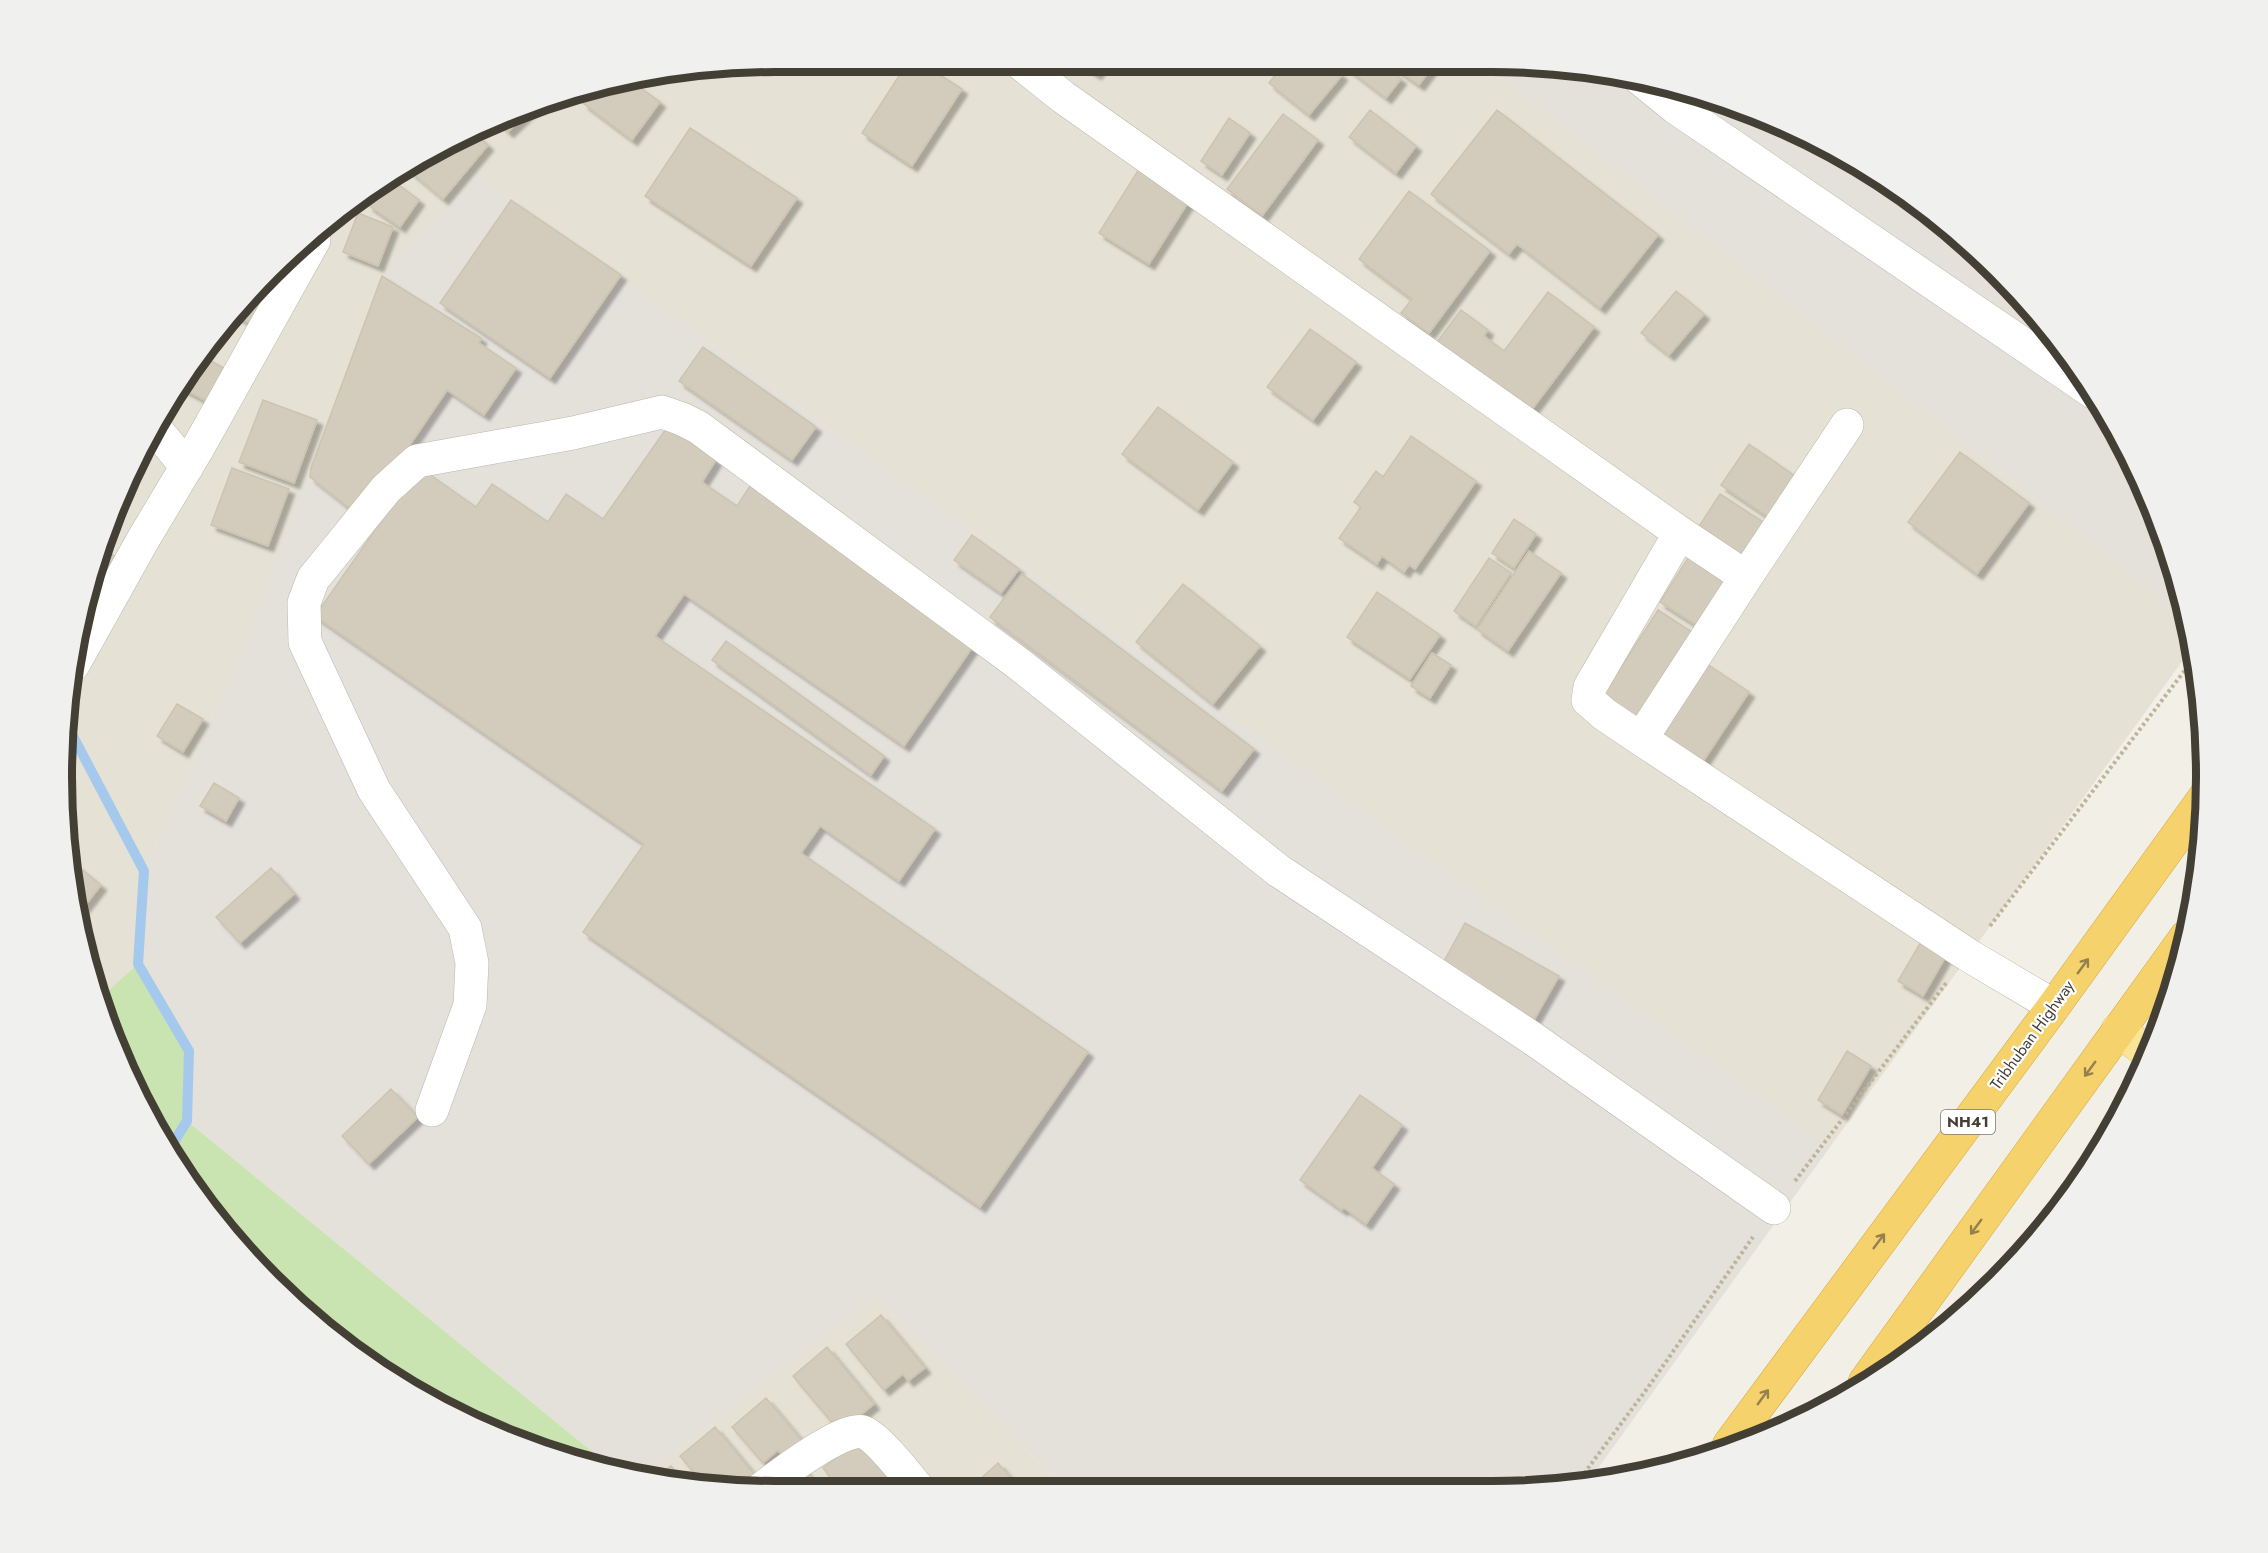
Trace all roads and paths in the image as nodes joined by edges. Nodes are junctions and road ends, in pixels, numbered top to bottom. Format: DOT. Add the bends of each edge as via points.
graph roads {
  1 [pos="1032,72"];
  2 [pos="1657,92"];
  3 [pos="308,251"];
  4 [pos="2071,377"];
  5 [pos="1847,426"];
  6 [pos="160,435"];
  7 [pos="187,467"];
  8 [pos="1680,533"];
  9 [pos="1746,577"];
  10 [pos="85,643"];
  11 [pos="2187,668"];
  12 [pos="1641,739"];
  13 [pos="2194,812"];
  14 [pos="1968,954"];
  15 [pos="2173,955"];
  16 [pos="2054,1006"];
  17 [pos="2118,1030"];
  18 [pos="2141,1047"];
  19 [pos="432,1110"];
  20 [pos="1774,1208"];
  21 [pos="1876,1366"];
  22 [pos="1735,1437"];
  23 [pos="1583,1475"];
  24 [pos="772,1481"];
  25 [pos="912,1481"];
  1 -- 8 [label="street"];
  2 -- 4 [label="street"];
  3 -- 7 [label="street"];
  5 -- 9 [label="street"];
  6 -- 7 [label="street"];
  7 -- 10 [label="street"];
  8 -- 9 [label="street"];
  8 -- 12 [label="street" via="1590,687 1588,700"];
  9 -- 12 [label="street"];
  11 -- 14 [label="path"];
  12 -- 14 [label="street"];
  16 -- 13 [label="highway, Tribhuban Highway / NH41, one-way"];
  14 -- 16 [label="street"];
  14 -- 20 [label="path"];
  15 -- 17 [label="highway"];
  22 -- 16 [label="highway, Tribhuban Highway / NH41, one-way"];
  17 -- 18 [label="main road"];
  17 -- 21 [label="highway, one-way"];
  19 -- 20 [label="street" via="470,1005 472,963 465,928 374,790 305,642 304,603 314,579 386,489 417,461 573,433 662,412 698,428 1009,657 1279,870 1532,1038"];
  20 -- 23 [label="path"];
  24 -- 25 [label="street" via="811,1452 855,1431 876,1441"];
}
